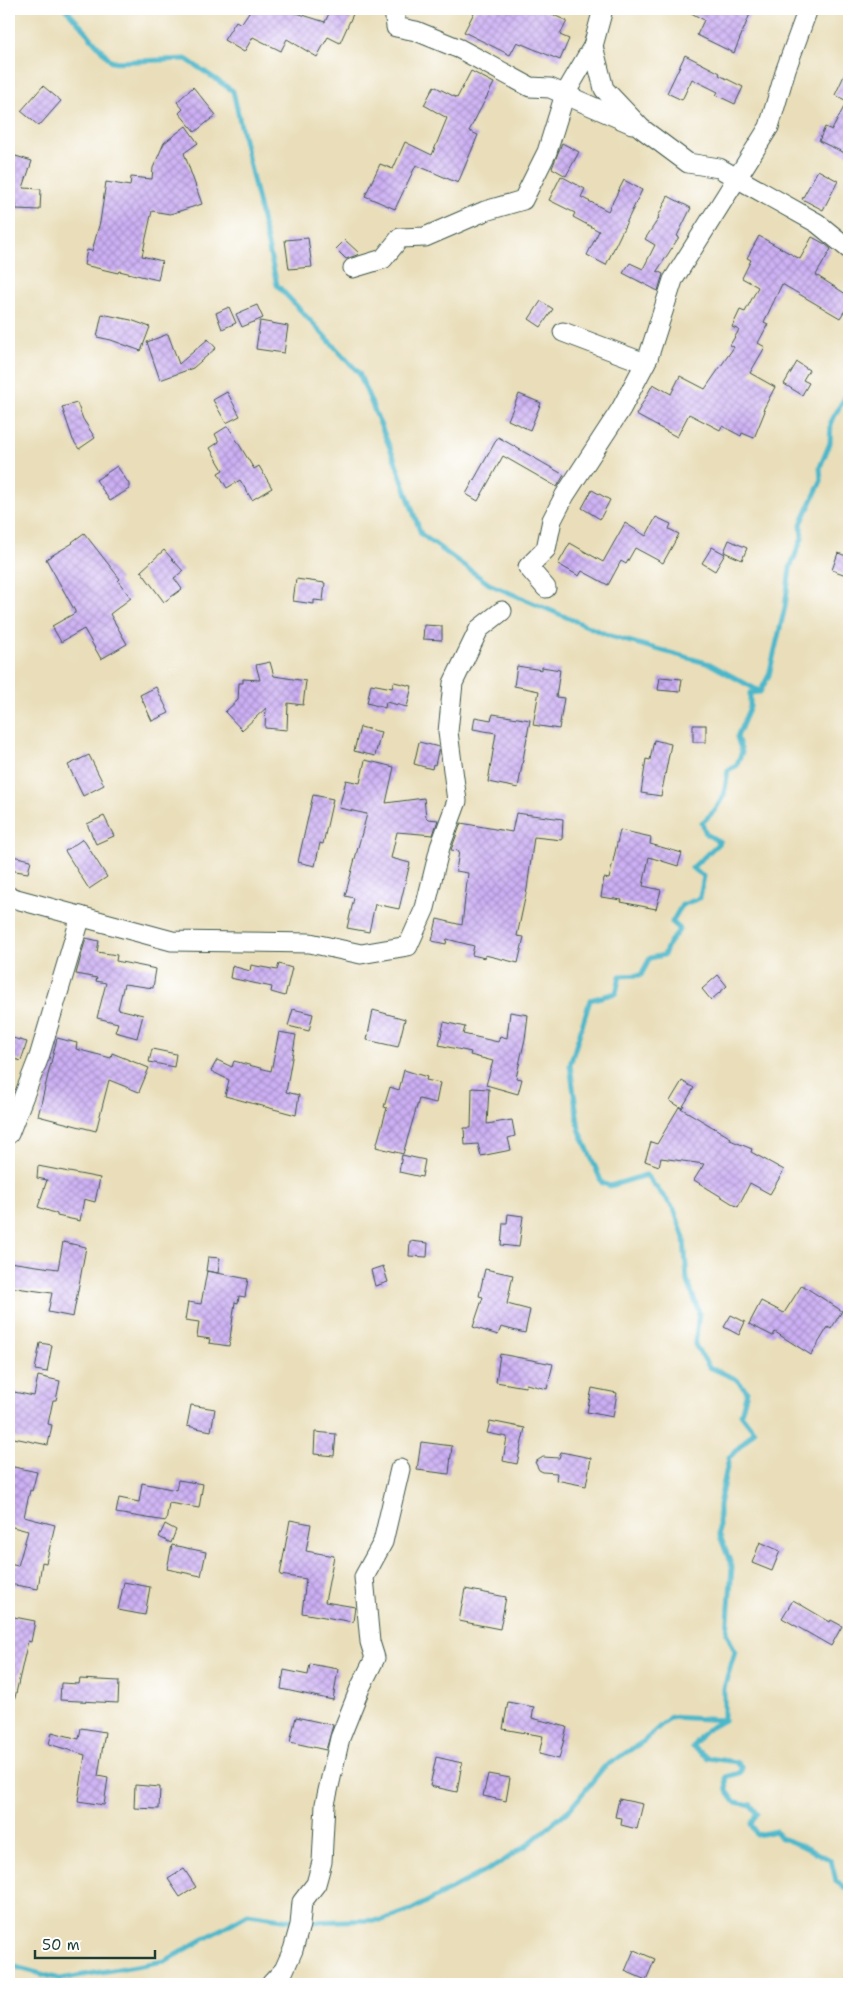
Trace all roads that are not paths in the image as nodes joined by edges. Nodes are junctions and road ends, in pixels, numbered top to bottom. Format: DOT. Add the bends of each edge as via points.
graph roads {
  1 [pos="394,9"];
  2 [pos="603,9"];
  3 [pos="808,9"];
  4 [pos="593,46"];
  5 [pos="565,94"];
  6 [pos="641,128"];
  7 [pos="737,178"];
  8 [pos="849,249"];
  9 [pos="353,268"];
  10 [pos="563,332"];
  11 [pos="645,364"];
  12 [pos="546,588"];
  13 [pos="502,611"];
  14 [pos="9,896"];
  15 [pos="81,916"];
  16 [pos="9,1134"];
  17 [pos="400,1469"];
  18 [pos="271,1984"];
  1 -- 5 [label="street" via="396,27 460,48 530,87 550,88"];
  2 -- 4 [label="street"];
  3 -- 7 [label="street" via="769,127"];
  4 -- 5 [label="street"];
  4 -- 6 [label="street" via="604,89"];
  5 -- 6 [label="street"];
  5 -- 9 [label="street" via="546,152 523,200 485,211 425,237 400,238 383,258"];
  6 -- 7 [label="street" via="688,163 719,168"];
  7 -- 8 [label="street" via="817,222"];
  7 -- 11 [label="street" via="673,280"];
  10 -- 11 [label="street"];
  11 -- 12 [label="street" via="621,409 565,495 552,520 546,549 528,567"];
  13 -- 15 [label="street" via="479,629 452,683 448,732 457,801 440,847 425,908 408,946 361,954 310,943 172,941"];
  14 -- 15 [label="street"];
  15 -- 16 [label="street" via="39,1057"];
  17 -- 18 [label="street" via="383,1542 364,1577 370,1642 375,1658 340,1738 325,1804 322,1862 316,1884 302,1902 293,1950 284,1970"];
}
